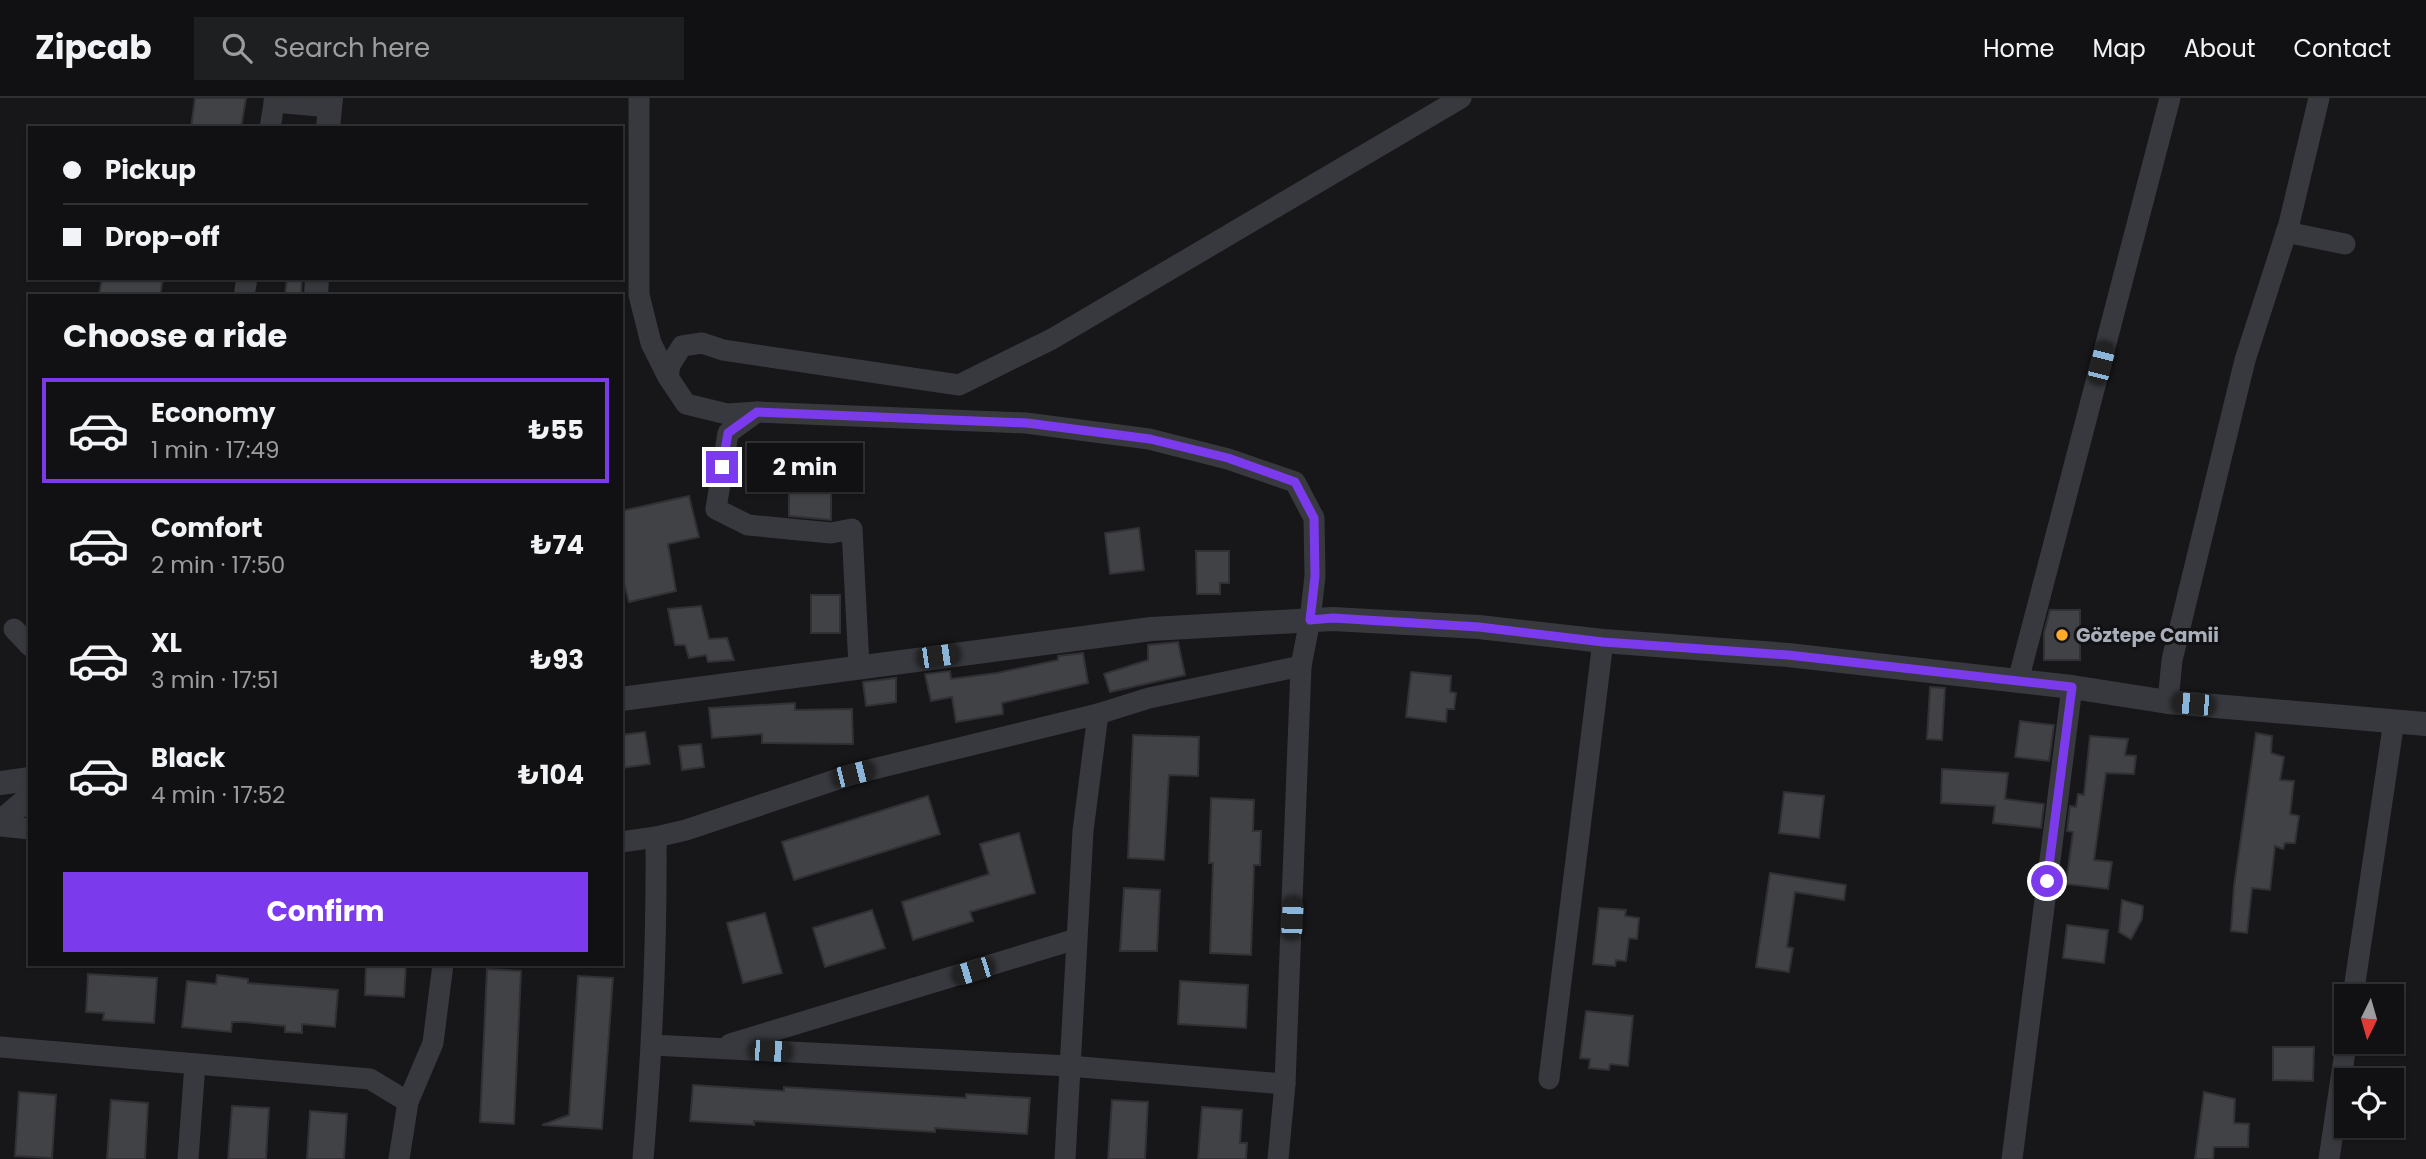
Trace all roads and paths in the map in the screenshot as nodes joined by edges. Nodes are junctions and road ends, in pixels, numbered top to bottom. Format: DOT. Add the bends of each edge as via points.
graph roads {
  1 [pos="639,98"];
  2 [pos="1461,98"];
  3 [pos="2170,98"];
  4 [pos="2319,98"];
  5 [pos="274,100"];
  6 [pos="330,111"];
  7 [pos="270,126"];
  8 [pos="2286,232"];
  9 [pos="2345,244"];
  10 [pos="667,377"];
  11 [pos="757,412"];
  12 [pos="1310,620"];
  13 [pos="14,629"];
  14 [pos="1603,642"];
  15 [pos="28,644"];
  16 [pos="859,666"];
  17 [pos="1301,666"];
  18 [pos="2018,681"];
  19 [pos="2072,687"];
  20 [pos="623,699"];
  21 [pos="2168,702"];
  22 [pos="1098,714"];
  23 [pos="2394,722"];
  24 [pos="2426,724"];
  25 [pos="28,779"];
  26 [pos="0,783"];
  27 [pos="28,799"];
  28 [pos="0,824"];
  29 [pos="28,830"];
  30 [pos="656,837"];
  31 [pos="623,842"];
  32 [pos="1076,939"];
  33 [pos="443,966"];
  34 [pos="2355,984"];
  35 [pos="652,1045"];
  36 [pos="0,1046"];
  37 [pos="715,1049"];
  38 [pos="2345,1054"];
  39 [pos="195,1064"];
  40 [pos="1069,1066"];
  41 [pos="1549,1079"];
  42 [pos="1285,1084"];
  43 [pos="408,1102"];
  44 [pos="188,1159"];
  45 [pos="400,1159"];
  46 [pos="643,1159"];
  47 [pos="1065,1159"];
  48 [pos="1278,1159"];
  49 [pos="2012,1159"];
  50 [pos="2329,1159"];
  1 -- 10 [label="street" via="639,295 651,343"];
  2 -- 10 [label="street" via="1052,339 959,385 723,350 702,343 682,346"];
  3 -- 18 [label="street"];
  4 -- 8 [label="street"];
  5 -- 6 [label="street"];
  5 -- 7 [label="street"];
  8 -- 9 [label="street"];
  8 -- 21 [label="street" via="2245,360 2172,660"];
  10 -- 11 [label="street" via="686,404 727,414"];
  11 -- 12 [label="street" via="1027,423 1150,439 1228,458 1295,482 1314,518"];
  11 -- 16 [label="street" via="728,433 716,509 748,525 831,533 852,529"];
  12 -- 14 [label="street" via="1479,627"];
  12 -- 16 [label="street" via="1151,629"];
  12 -- 17 [label="street"];
  13 -- 15 [label="street"];
  14 -- 18 [label="street" via="1788,655"];
  14 -- 41 [label="street"];
  16 -- 20 [label="street"];
  17 -- 22 [label="street" via="1149,698"];
  17 -- 42 [label="street"];
  18 -- 19 [label="street"];
  19 -- 21 [label="street"];
  19 -- 49 [label="street"];
  21 -- 23 [label="street"];
  22 -- 30 [label="street" via="853,774"];
  22 -- 32 [label="street" via="1083,831"];
  23 -- 24 [label="street"];
  23 -- 34 [label="street"];
  25 -- 26 [label="street"];
  27 -- 28 [label="street"];
  28 -- 29 [label="street"];
  30 -- 31 [label="street"];
  30 -- 35 [label="street"];
  32 -- 37 [label="street"];
  32 -- 40 [label="street"];
  33 -- 43 [label="street" via="433,1043"];
  35 -- 37 [label="street"];
  35 -- 46 [label="street"];
  36 -- 39 [label="street"];
  37 -- 40 [label="street"];
  38 -- 50 [label="street"];
  39 -- 43 [label="street" via="370,1079"];
  39 -- 44 [label="street"];
  40 -- 42 [label="street"];
  40 -- 47 [label="street"];
  42 -- 48 [label="street"];
  43 -- 45 [label="street"];
}
